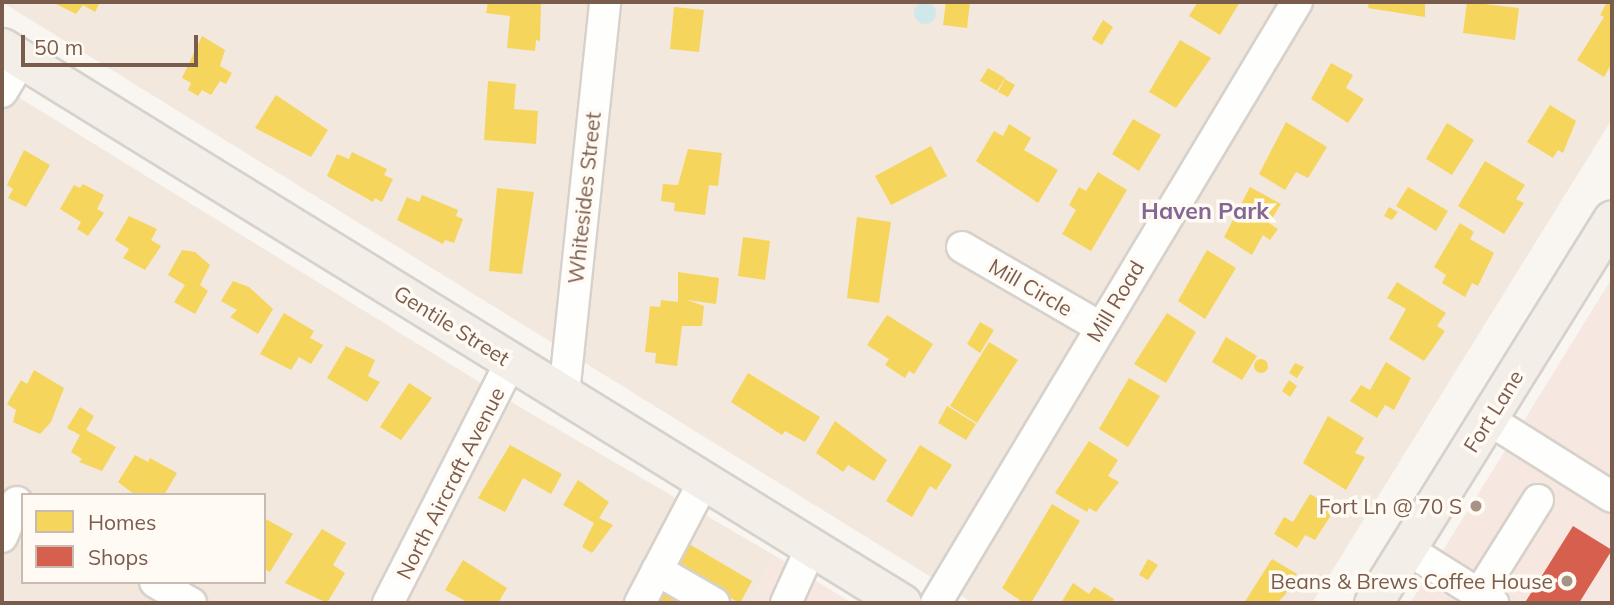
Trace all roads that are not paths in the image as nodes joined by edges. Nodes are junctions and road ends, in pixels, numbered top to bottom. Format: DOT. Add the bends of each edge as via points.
graph roads {
  1 [pos="605,2"];
  2 [pos="1297,2"];
  3 [pos="12,53"];
  4 [pos="2,92"];
  5 [pos="1612,219"];
  6 [pos="962,247"];
  7 [pos="1100,327"];
  8 [pos="511,362"];
  9 [pos="564,394"];
  10 [pos="1488,419"];
  11 [pos="704,481"];
  12 [pos="1612,497"];
  13 [pos="14,500"];
  14 [pos="1538,500"];
  15 [pos="2,537"];
  16 [pos="811,548"];
  17 [pos="1407,549"];
  18 [pos="657,570"];
  19 [pos="158,584"];
  20 [pos="862,593"];
  21 [pos="1486,599"];
  22 [pos="191,603"];
  23 [pos="388,603"];
  24 [pos="640,603"];
  25 [pos="714,603"];
  26 [pos="786,603"];
  27 [pos="902,603"];
  28 [pos="936,603"];
  29 [pos="1373,603"];
  1 -- 9 [label="street, Whitesides Street"];
  2 -- 7 [label="street, Mill Road"];
  3 -- 4 [label="street"];
  3 -- 8 [label="main road, Gentile Street"];
  5 -- 10 [label="main road, Fort Lane"];
  6 -- 7 [label="street, Mill Circle"];
  7 -- 28 [label="street, Mill Road"];
  8 -- 9 [label="main road, Gentile Street"];
  8 -- 23 [label="street, North Aircraft Avenue"];
  9 -- 11 [label="main road, Gentile Street"];
  10 -- 12 [label="street"];
  10 -- 17 [label="main road, Fort Lane"];
  11 -- 16 [label="main road, Gentile Street"];
  11 -- 18 [label="street"];
  13 -- 15 [label="street"];
  14 -- 21 [label="street"];
  16 -- 20 [label="main road, Gentile Street"];
  16 -- 26 [label="street"];
  17 -- 21 [label="street"];
  17 -- 29 [label="main road, Fort Lane"];
  18 -- 24 [label="street"];
  18 -- 25 [label="street"];
  19 -- 22 [label="street"];
  20 -- 27 [label="main road, Gentile Street"];
}
